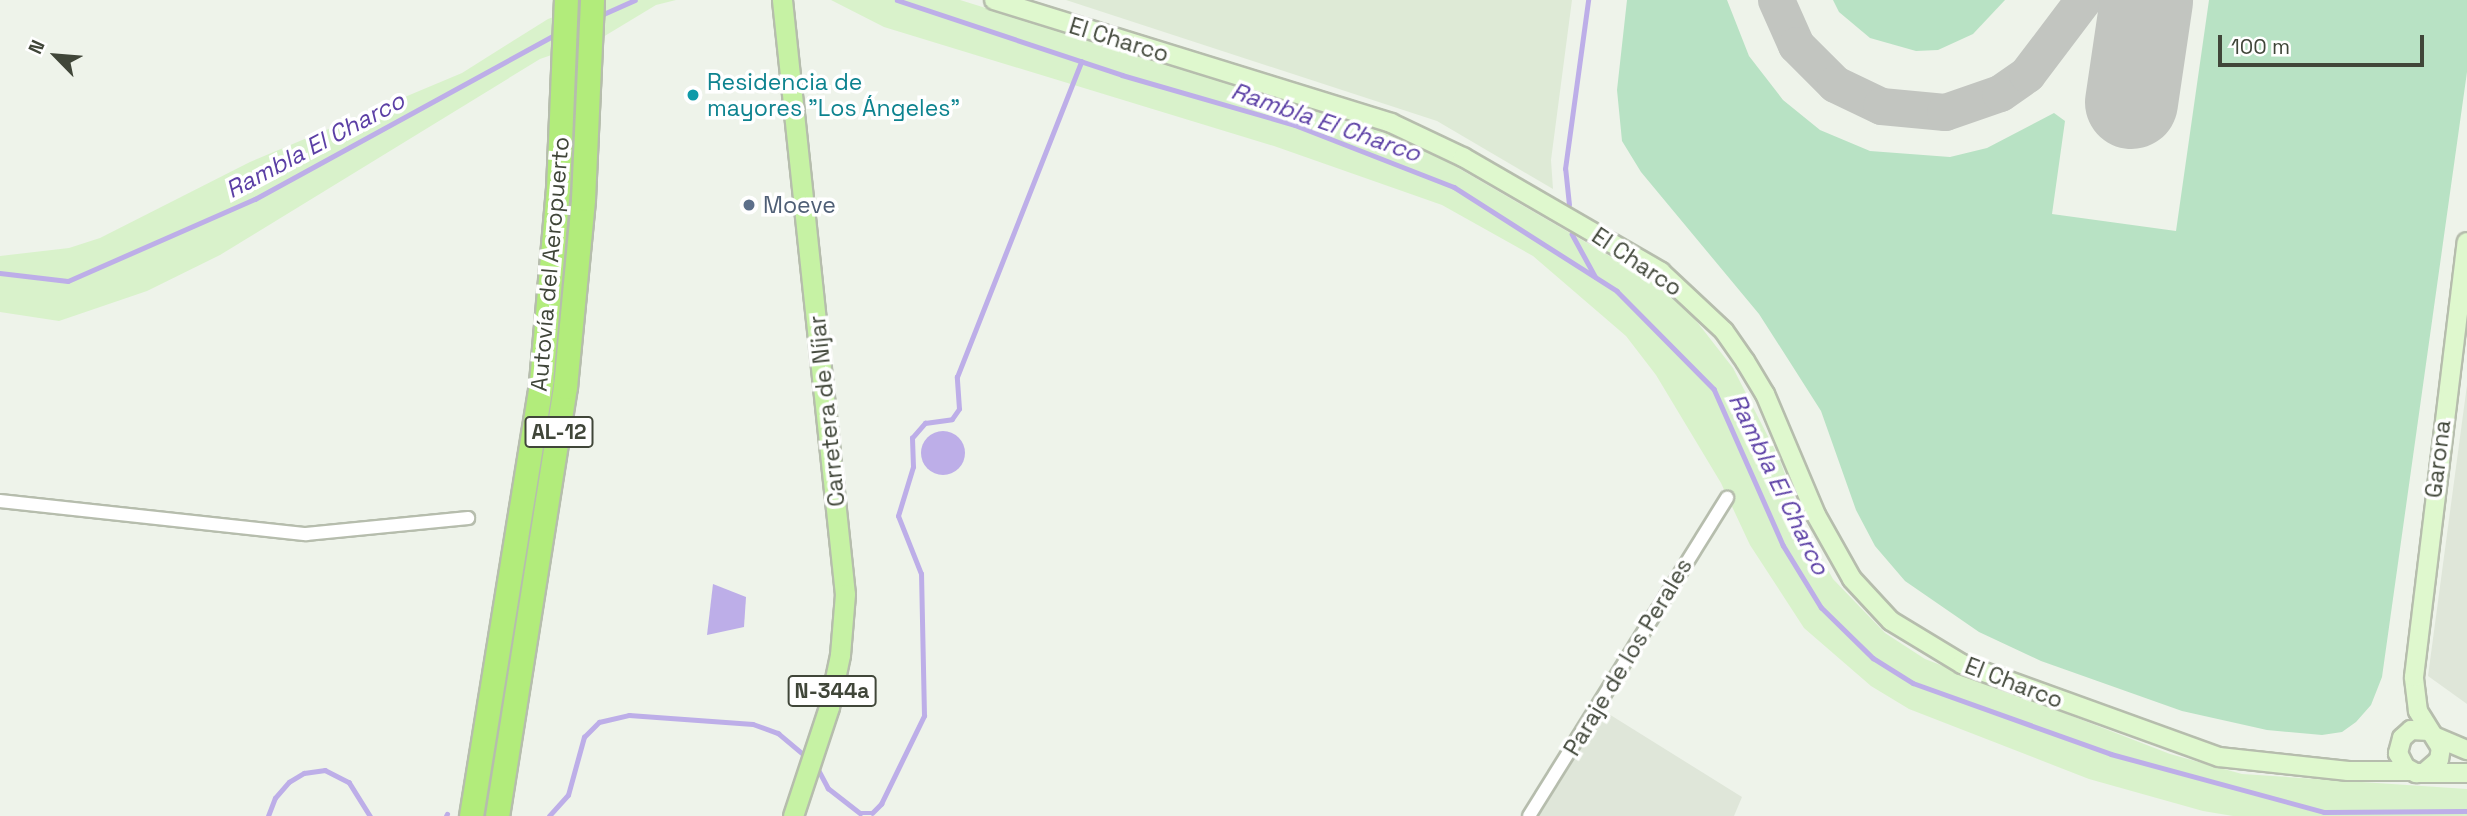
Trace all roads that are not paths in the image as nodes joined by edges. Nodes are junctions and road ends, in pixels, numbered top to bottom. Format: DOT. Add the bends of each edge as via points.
graph roads {
  1 [pos="592,0"];
  2 [pos="782,0"];
  3 [pos="994,0"];
  4 [pos="566,3"];
  5 [pos="2467,242"];
  6 [pos="1727,498"];
  7 [pos="0,501"];
  8 [pos="468,518"];
  9 [pos="2414,677"];
  10 [pos="2432,734"];
  11 [pos="2398,746"];
  12 [pos="2467,750"];
  13 [pos="2363,771"];
  14 [pos="2418,771"];
  15 [pos="2467,773"];
  16 [pos="471,816"];
  17 [pos="497,816"];
  18 [pos="793,816"];
  19 [pos="1529,816"];
  1 -- 17 [label="highway, Autovía del Aeropuerto / AL-12" via="583,199 565,387"];
  2 -- 18 [label="main road, Carretera de Níjar / N-344a" via="845,594 840,656 829,707"];
  3 -- 13 [label="main road, El Charco" via="1391,123 1463,158 1661,272 1724,331 1745,361 1765,394 1839,559 1874,604 1915,638 1962,664 2196,750 2250,761"];
  4 -- 16 [label="highway, Autovía del Aeropuerto / AL-12" via="541,382"];
  5 -- 9 [label="main road, Garona"];
  6 -- 19 [label="street, Paraje de los Perales"];
  7 -- 8 [label="street" via="306,534"];
  9 -- 10 [label="main road" via="2416,704"];
  9 -- 11 [label="main road"];
  10 -- 11 [label="main road" via="2411,730"];
  10 -- 12 [label="main road"];
  10 -- 14 [label="main road" via="2441,754"];
  11 -- 13 [label="main road"];
  11 -- 14 [label="main road" via="2402,763"];
  13 -- 14 [label="main road, El Charco"];
  14 -- 15 [label="main road, El Charco"];
}
